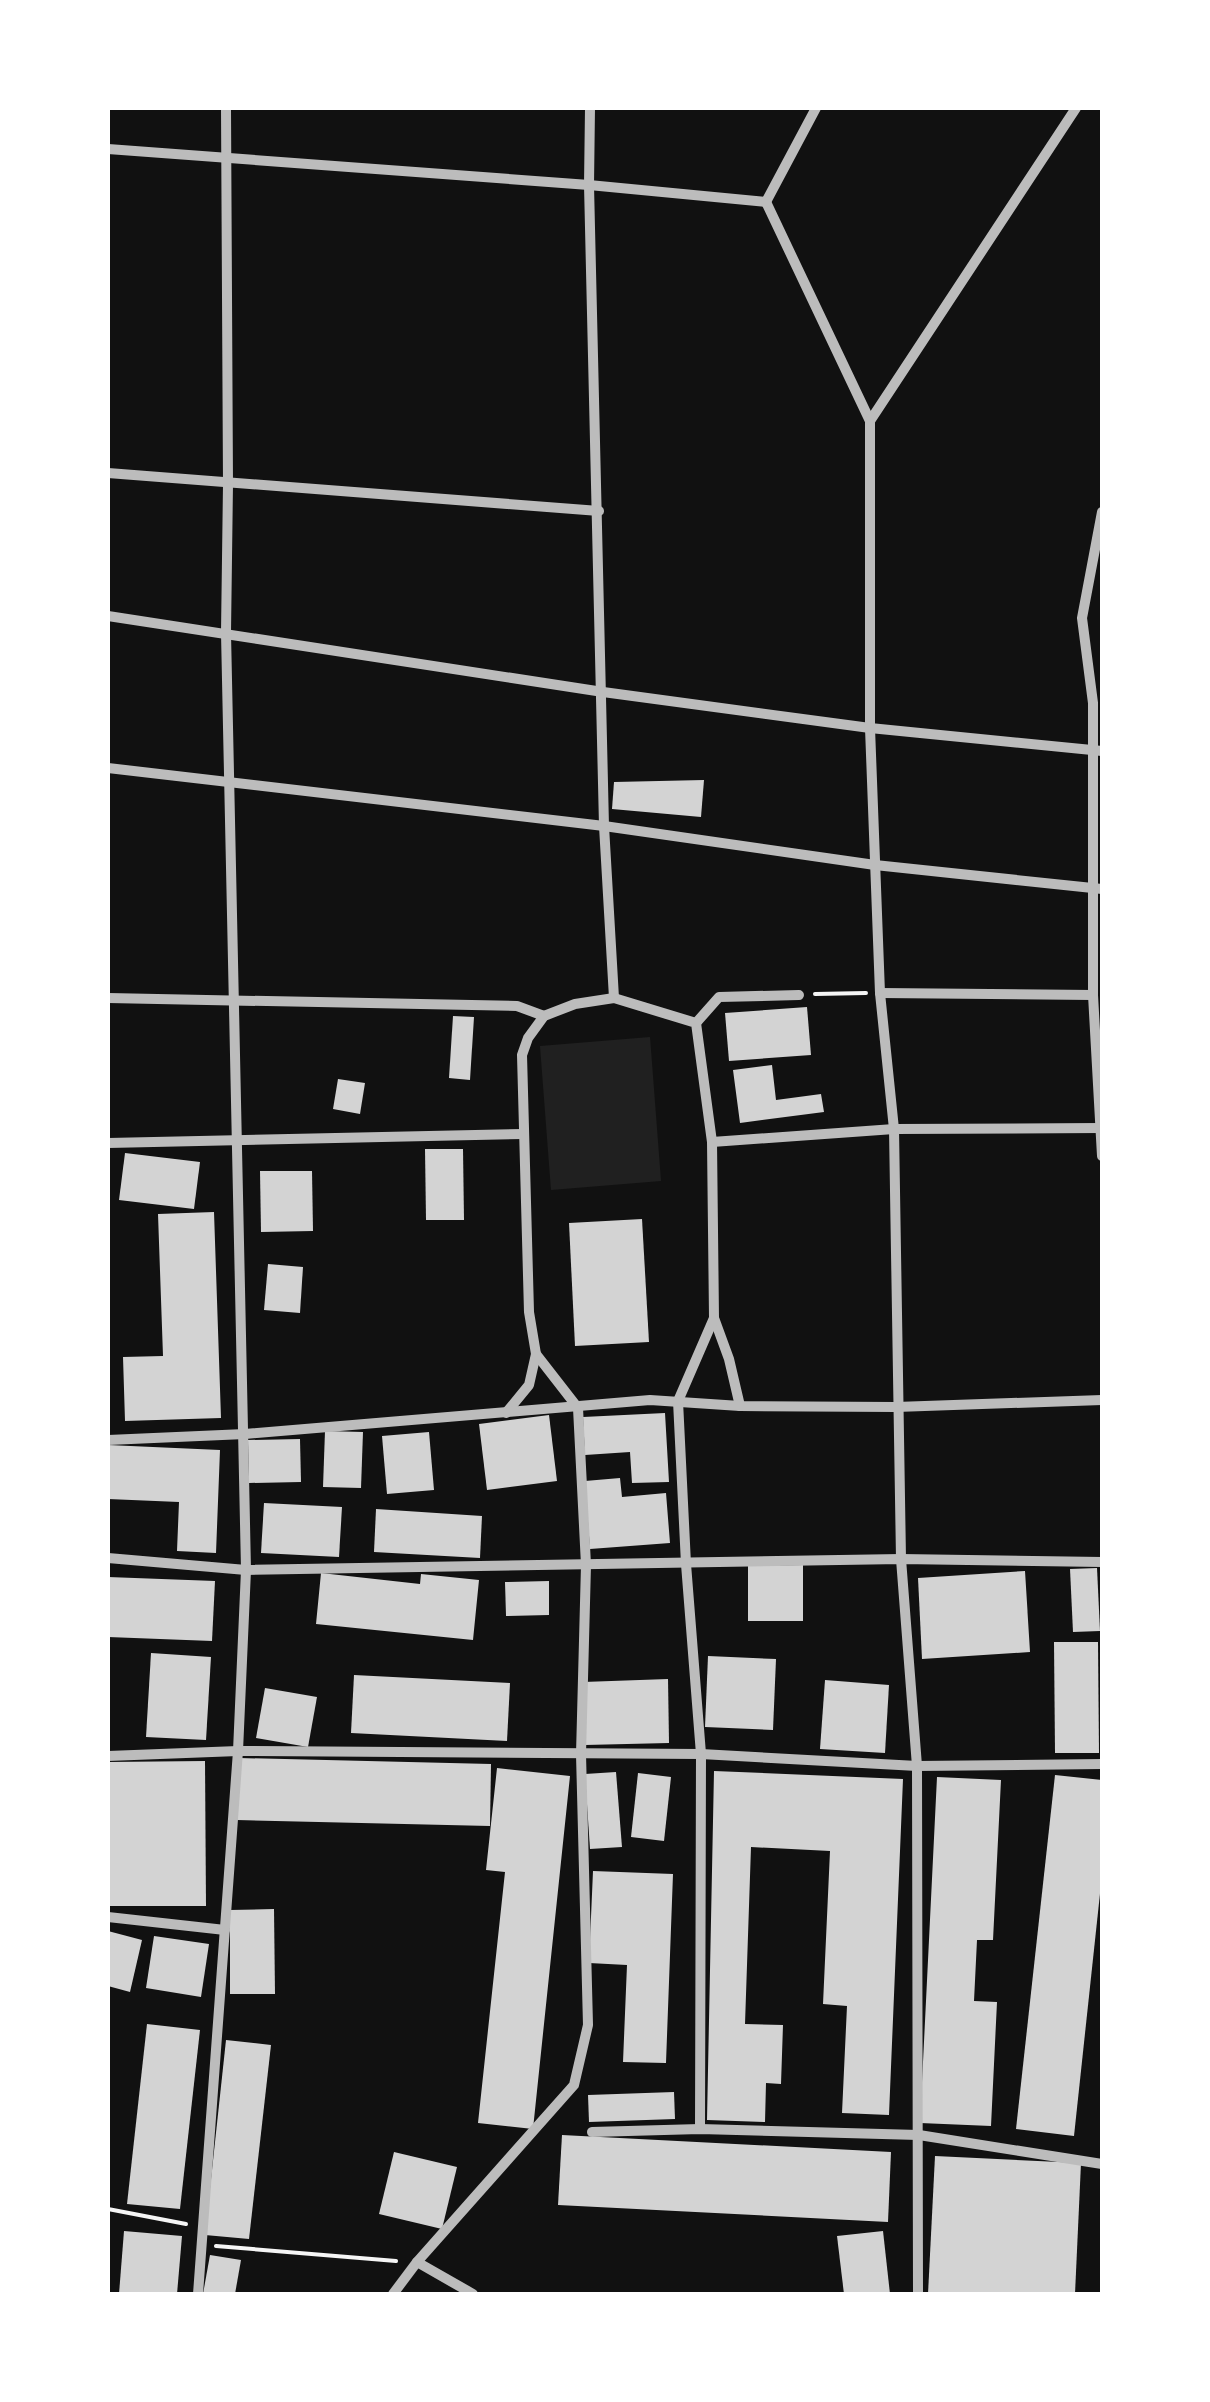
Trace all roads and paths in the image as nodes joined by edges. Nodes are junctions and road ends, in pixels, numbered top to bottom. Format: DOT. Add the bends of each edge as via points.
graph roads {
  1 [pos="226,108"];
  2 [pos="590,108"];
  3 [pos="816,108"];
  4 [pos="1076,108"];
  5 [pos="108,149"];
  6 [pos="227,159"];
  7 [pos="589,185"];
  8 [pos="766,202"];
  9 [pos="870,421"];
  10 [pos="108,473"];
  11 [pos="228,484"];
  12 [pos="599,511"];
  13 [pos="1102,512"];
  14 [pos="108,616"];
  15 [pos="226,633"];
  16 [pos="603,692"];
  17 [pos="1098,699"];
  18 [pos="870,728"];
  19 [pos="1097,750"];
  20 [pos="108,768"];
  21 [pos="230,784"];
  22 [pos="604,826"];
  23 [pos="876,866"];
  24 [pos="1097,889"];
  25 [pos="880,993"];
  26 [pos="1093,994"];
  27 [pos="799,995"];
  28 [pos="108,998"];
  29 [pos="614,998"];
  30 [pos="234,1002"];
  31 [pos="544,1016"];
  32 [pos="696,1023"];
  33 [pos="1102,1128"];
  34 [pos="894,1130"];
  35 [pos="523,1134"];
  36 [pos="712,1142"];
  37 [pos="236,1143"];
  38 [pos="108,1144"];
  39 [pos="1102,1156"];
  40 [pos="714,1318"];
  41 [pos="536,1354"];
  42 [pos="1102,1400"];
  43 [pos="678,1401"];
  44 [pos="740,1406"];
  45 [pos="896,1407"];
  46 [pos="578,1408"];
  47 [pos="506,1413"];
  48 [pos="245,1434"];
  49 [pos="108,1440"];
  50 [pos="108,1558"];
  51 [pos="901,1559"];
  52 [pos="1102,1562"];
  53 [pos="686,1564"];
  54 [pos="586,1565"];
  55 [pos="246,1570"];
  56 [pos="238,1751"];
  57 [pos="580,1754"];
  58 [pos="701,1754"];
  59 [pos="108,1756"];
  60 [pos="1102,1764"];
  61 [pos="917,1766"];
  62 [pos="108,1917"];
  63 [pos="226,1930"];
  64 [pos="700,2130"];
  65 [pos="592,2132"];
  66 [pos="918,2135"];
  67 [pos="1102,2164"];
  68 [pos="108,2208"];
  69 [pos="202,2226"];
  70 [pos="202,2245"];
  71 [pos="417,2262"];
  72 [pos="198,2294"];
  73 [pos="393,2294"];
  74 [pos="473,2294"];
  75 [pos="918,2294"];
  1 -- 6 [label="street"];
  2 -- 7 [label="street"];
  3 -- 8 [label="street"];
  4 -- 9 [label="street"];
  5 -- 6 [label="street"];
  6 -- 7 [label="street"];
  6 -- 11 [label="street"];
  7 -- 8 [label="street"];
  7 -- 12 [label="street"];
  8 -- 9 [label="street"];
  9 -- 18 [label="street"];
  10 -- 11 [label="street"];
  11 -- 12 [label="street"];
  11 -- 15 [label="street"];
  12 -- 16 [label="street"];
  13 -- 17 [label="street" via="1082,618"];
  14 -- 15 [label="street"];
  15 -- 16 [label="street"];
  15 -- 21 [label="street"];
  16 -- 18 [label="street"];
  16 -- 22 [label="street"];
  17 -- 19 [label="street"];
  18 -- 19 [label="street"];
  18 -- 23 [label="street"];
  19 -- 24 [label="street"];
  20 -- 21 [label="street"];
  21 -- 22 [label="street"];
  21 -- 30 [label="street"];
  22 -- 23 [label="street"];
  22 -- 29 [label="street"];
  23 -- 24 [label="street"];
  23 -- 25 [label="street"];
  24 -- 26 [label="street"];
  25 -- 26 [label="street"];
  25 -- 27 [label="path"];
  25 -- 34 [label="street"];
  26 -- 33 [label="street"];
  27 -- 32 [label="street" via="718,997"];
  28 -- 30 [label="street"];
  29 -- 31 [label="street"];
  29 -- 32 [label="street"];
  30 -- 31 [label="street" via="517,1006"];
  30 -- 37 [label="street"];
  31 -- 35 [label="street" via="522,1055"];
  32 -- 36 [label="street"];
  33 -- 34 [label="street"];
  33 -- 39 [label="street"];
  34 -- 36 [label="street"];
  34 -- 45 [label="street"];
  35 -- 37 [label="street"];
  35 -- 41 [label="street" via="528,1312"];
  36 -- 40 [label="street"];
  37 -- 38 [label="street"];
  37 -- 48 [label="street"];
  40 -- 43 [label="street"];
  40 -- 44 [label="street"];
  41 -- 46 [label="street"];
  41 -- 47 [label="street" via="528,1385"];
  42 -- 45 [label="street"];
  43 -- 44 [label="street"];
  43 -- 46 [label="street"];
  43 -- 53 [label="street"];
  44 -- 45 [label="street"];
  45 -- 51 [label="street"];
  46 -- 47 [label="street"];
  46 -- 54 [label="street"];
  47 -- 48 [label="street"];
  48 -- 49 [label="street"];
  48 -- 55 [label="street"];
  50 -- 55 [label="street"];
  51 -- 52 [label="street"];
  51 -- 53 [label="street"];
  51 -- 61 [label="street"];
  53 -- 54 [label="street"];
  53 -- 58 [label="street"];
  54 -- 55 [label="street"];
  54 -- 57 [label="street"];
  55 -- 56 [label="street"];
  56 -- 57 [label="street"];
  56 -- 59 [label="street"];
  56 -- 63 [label="street"];
  57 -- 58 [label="street"];
  57 -- 71 [label="street" via="588,2025 574,2085"];
  58 -- 61 [label="street"];
  58 -- 64 [label="street"];
  60 -- 61 [label="street"];
  61 -- 66 [label="street"];
  62 -- 63 [label="street"];
  63 -- 69 [label="street"];
  64 -- 65 [label="street"];
  64 -- 66 [label="street"];
  66 -- 67 [label="street"];
  66 -- 75 [label="street"];
  68 -- 69 [label="path"];
  69 -- 70 [label="street"];
  70 -- 71 [label="path"];
  70 -- 72 [label="street"];
  71 -- 73 [label="street"];
  71 -- 74 [label="street"];
}
